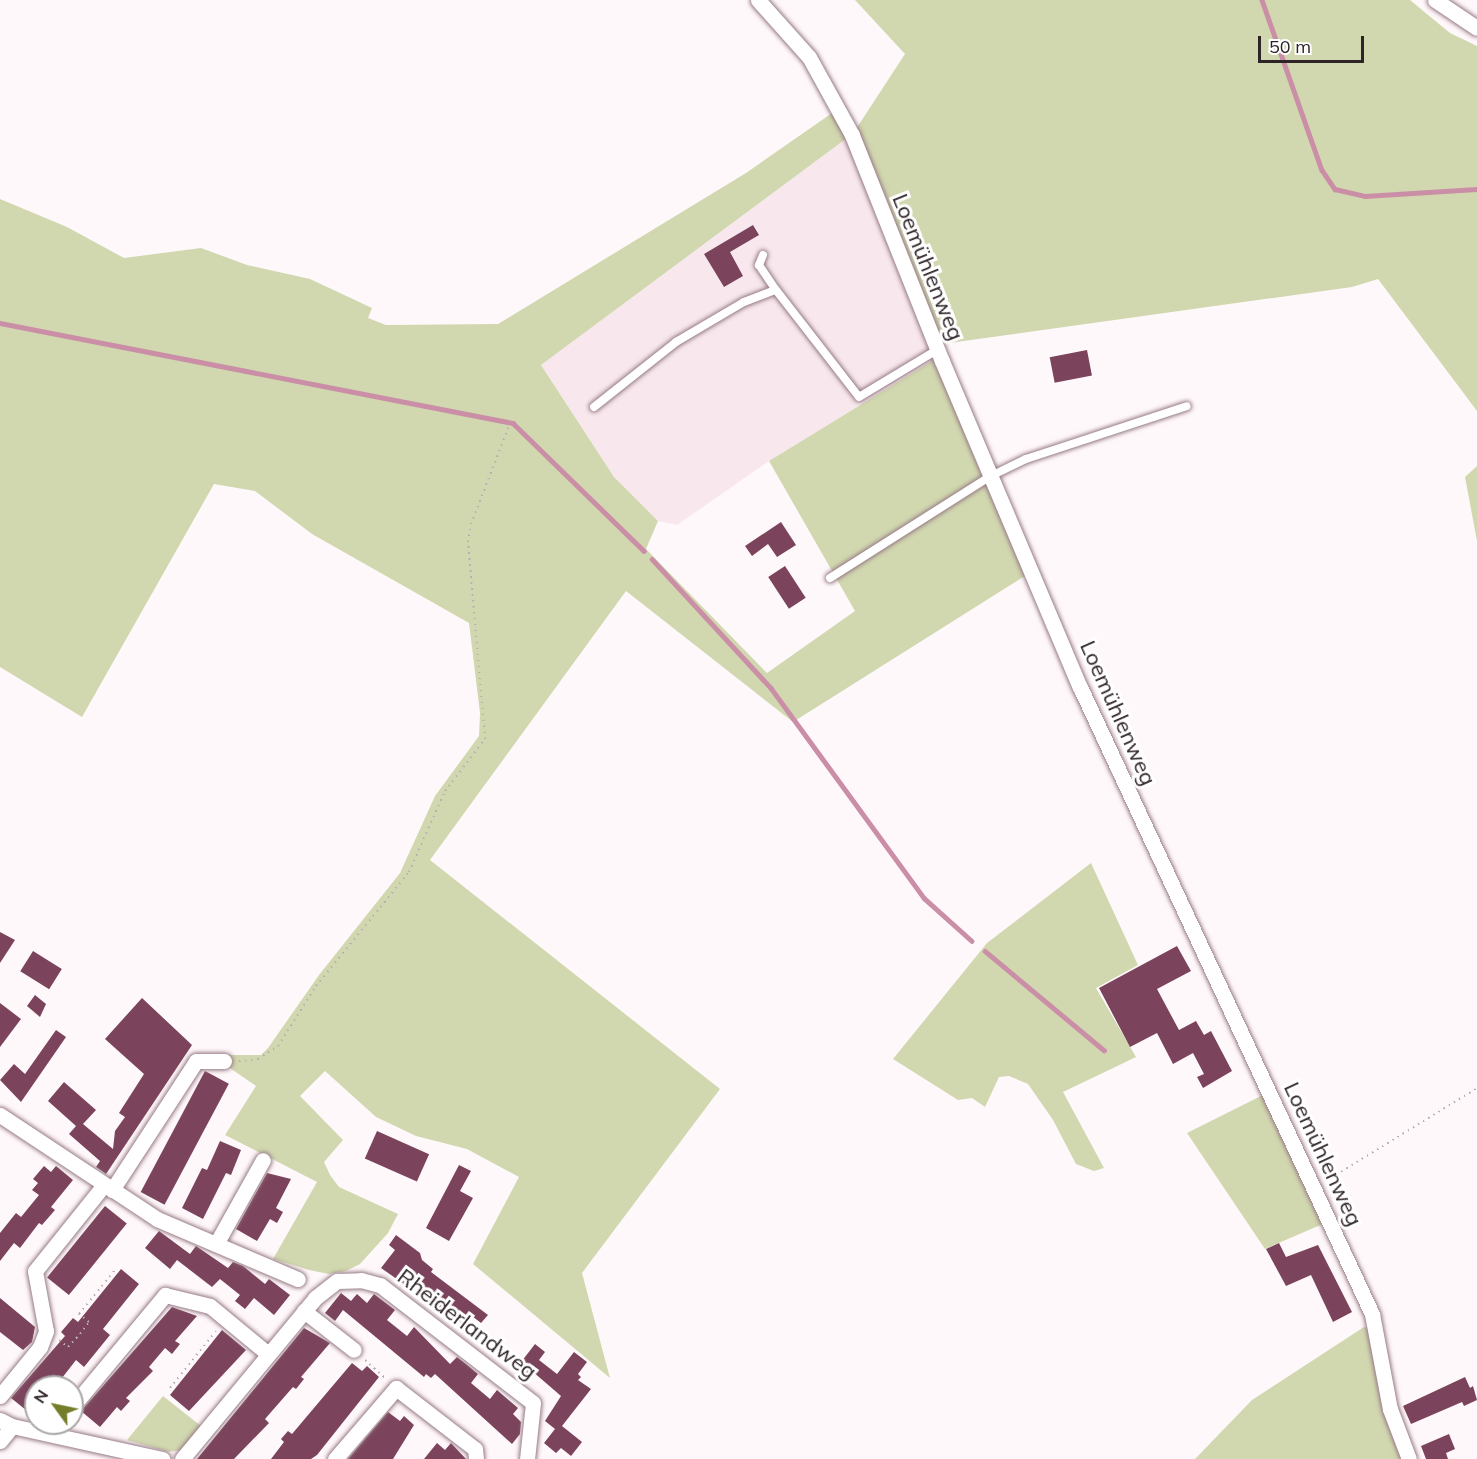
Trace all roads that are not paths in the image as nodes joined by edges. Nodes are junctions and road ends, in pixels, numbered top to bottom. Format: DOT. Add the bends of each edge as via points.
graph roads {
  1 [pos="758,0"];
  2 [pos="1436,0"];
  3 [pos="1477,28"];
  4 [pos="763,255"];
  5 [pos="776,290"];
  6 [pos="937,350"];
  7 [pos="1187,406"];
  8 [pos="594,407"];
  9 [pos="990,476"];
  10 [pos="830,578"];
  11 [pos="224,1061"];
  12 [pos="0,1114"];
  13 [pos="263,1160"];
  14 [pos="108,1187"];
  15 [pos="216,1244"];
  16 [pos="298,1279"];
  17 [pos="304,1311"];
  18 [pos="354,1350"];
  19 [pos="268,1354"];
  20 [pos="84,1393"];
  21 [pos="0,1396"];
  22 [pos="6,1423"];
  23 [pos="24,1425"];
  24 [pos="78,1435"];
  25 [pos="0,1441"];
  26 [pos="162,1459"];
  27 [pos="182,1459"];
  28 [pos="335,1459"];
  29 [pos="476,1459"];
  30 [pos="527,1459"];
  31 [pos="1409,1459"];
  1 -- 6 [label="street, Loemühlenweg" via="809,57 836,100"];
  2 -- 3 [label="street"];
  4 -- 5 [label="lane" via="759,265"];
  5 -- 6 [label="lane" via="859,397"];
  5 -- 8 [label="lane" via="744,302 676,342"];
  6 -- 9 [label="street, Loemühlenweg"];
  7 -- 9 [label="lane" via="1026,459"];
  9 -- 10 [label="lane"];
  9 -- 31 [label="street, Loemühlenweg" via="1080,687 1372,1314 1390,1409"];
  11 -- 14 [label="street" via="196,1061"];
  12 -- 14 [label="street"];
  13 -- 15 [label="street"];
  14 -- 15 [label="street" via="157,1219"];
  14 -- 21 [label="street" via="34,1271 46,1331 40,1347"];
  15 -- 16 [label="street"];
  17 -- 18 [label="street"];
  17 -- 19 [label="street, Rheiderlandweg"];
  17 -- 30 [label="street, Rheiderlandweg" via="337,1281 361,1280 380,1285 533,1402"];
  19 -- 20 [label="street" via="210,1306 165,1295"];
  19 -- 27 [label="street, Rheiderlandweg"];
  22 -- 23 [label="street"];
  22 -- 25 [label="street"];
  24 -- 26 [label="street"];
  28 -- 29 [label="street" via="396,1388 475,1449"];
}
